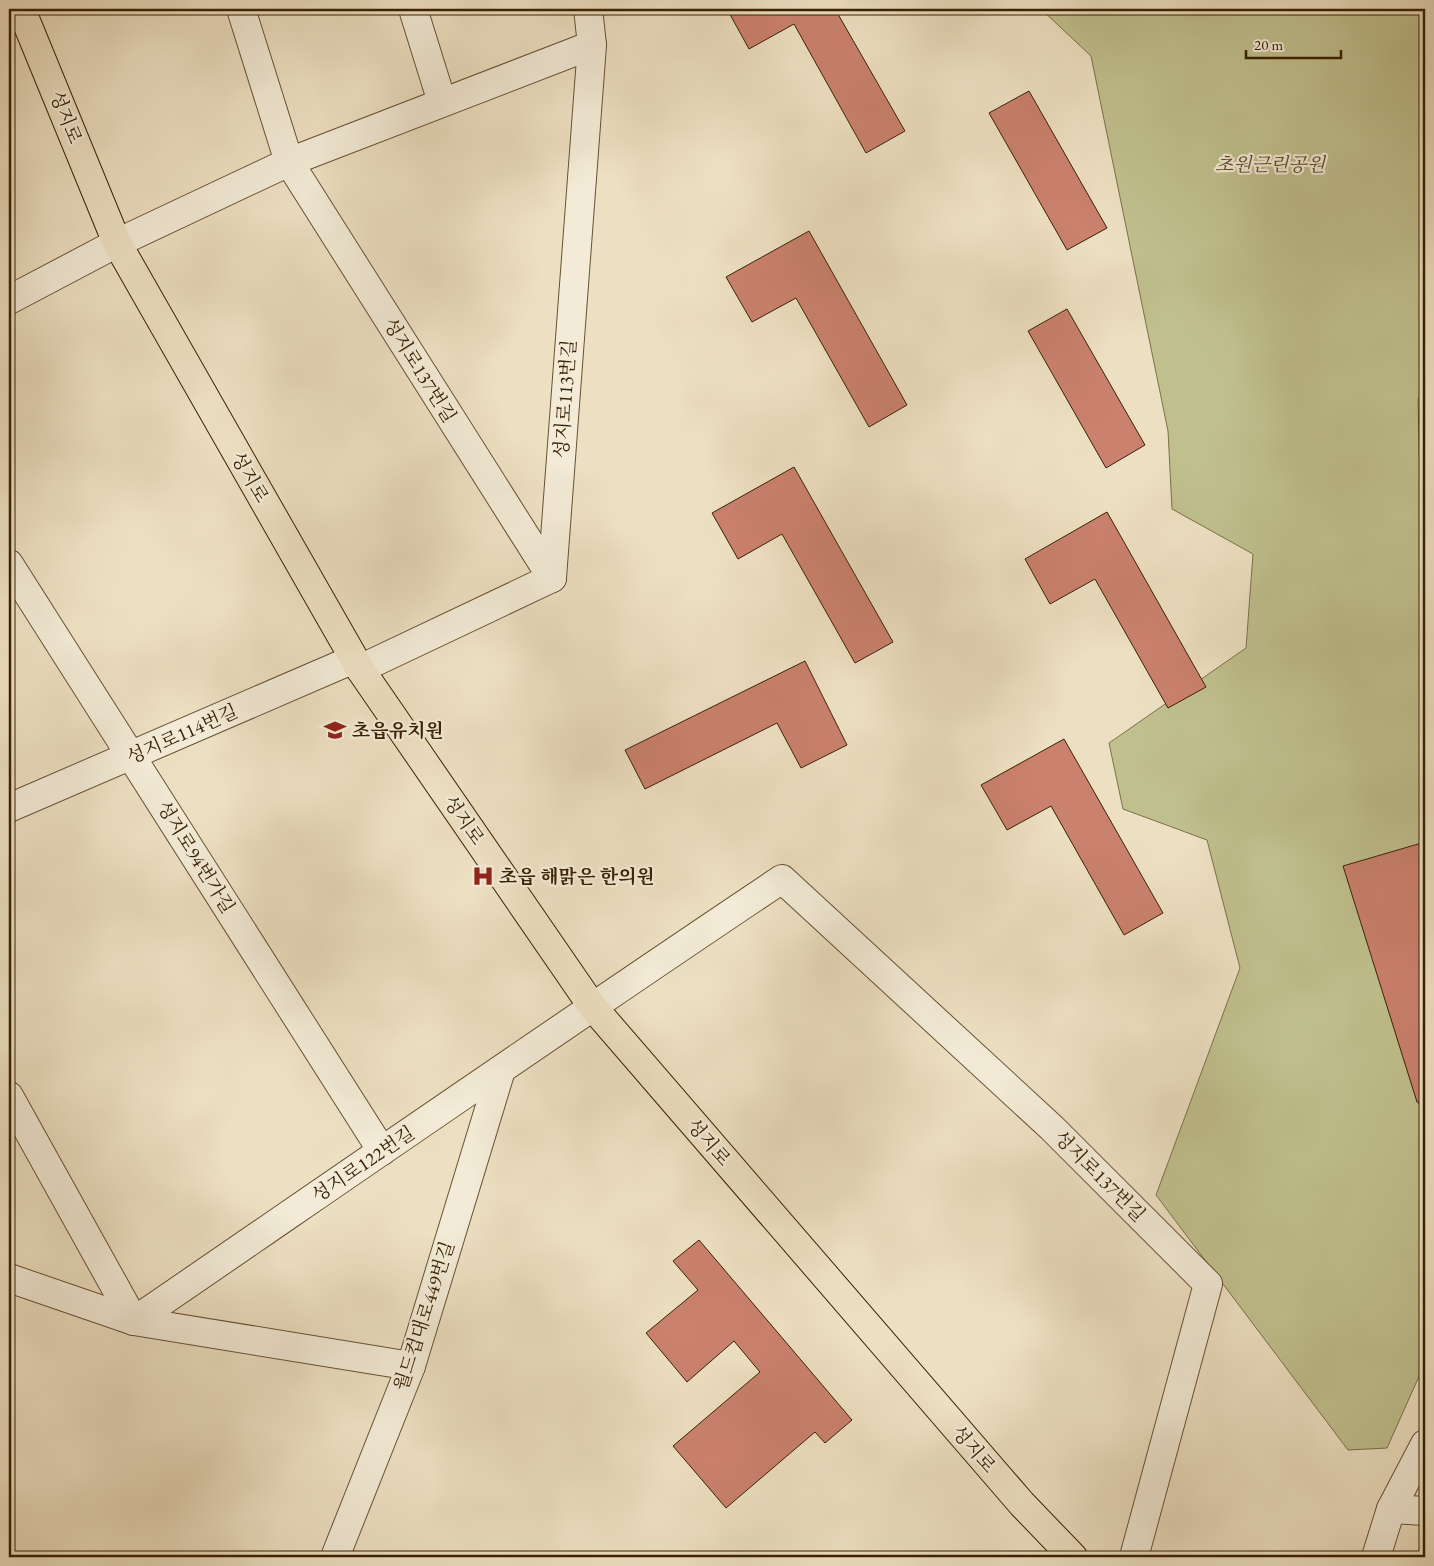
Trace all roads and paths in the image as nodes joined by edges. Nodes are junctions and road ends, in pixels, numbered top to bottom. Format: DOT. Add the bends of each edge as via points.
graph roads {
  1 [pos="21,9"];
  2 [pos="241,9"];
  3 [pos="413,9"];
  4 [pos="588,9"];
  5 [pos="592,45"];
  6 [pos="442,102"];
  7 [pos="289,162"];
  8 [pos="117,243"];
  9 [pos="9,300"];
  10 [pos="9,564"];
  11 [pos="552,578"];
  12 [pos="357,664"];
  13 [pos="132,756"];
  14 [pos="9,808"];
  15 [pos="782,879"];
  16 [pos="592,1006"];
  17 [pos="501,1070"];
  18 [pos="9,1096"];
  19 [pos="382,1151"];
  20 [pos="9,1278"];
  21 [pos="134,1321"];
  22 [pos="411,1366"];
  23 [pos="1425,1444"];
  24 [pos="1022,1504"];
  25 [pos="1391,1509"];
  26 [pos="1425,1511"];
  27 [pos="335,1557"];
  28 [pos="1053,1557"];
  29 [pos="1073,1557"];
  30 [pos="1134,1557"];
  31 [pos="1376,1557"];
  1 -- 8 [label="main road, 성지로"];
  2 -- 7 [label="street, 성지로137번길"];
  3 -- 6 [label="street"];
  4 -- 5 [label="street, 성지로113번길"];
  5 -- 6 [label="street"];
  5 -- 11 [label="street, 성지로113번길"];
  6 -- 7 [label="street"];
  7 -- 8 [label="street"];
  7 -- 11 [label="street, 성지로137번길"];
  8 -- 9 [label="street"];
  8 -- 12 [label="main road, 성지로"];
  10 -- 13 [label="street, 성지로94번가길"];
  11 -- 12 [label="street"];
  12 -- 13 [label="street, 성지로114번길"];
  12 -- 16 [label="main road, 성지로"];
  13 -- 14 [label="street, 성지로114번길"];
  13 -- 19 [label="street, 성지로94번가길"];
  15 -- 16 [label="street, 성지로122번길"];
  15 -- 30 [label="street, 성지로137번길" via="1052,1128 1208,1284"];
  16 -- 17 [label="street, 성지로122번길"];
  16 -- 24 [label="main road, 성지로"];
  17 -- 19 [label="street, 성지로122번길"];
  17 -- 22 [label="street, 월드컵대로449번길"];
  18 -- 21 [label="street"];
  19 -- 21 [label="street, 성지로122번길"];
  20 -- 21 [label="street"];
  21 -- 22 [label="street"];
  22 -- 27 [label="street, 월드컵대로449번길"];
  23 -- 25 [label="street"];
  24 -- 28 [label="main road"];
  24 -- 29 [label="main road, 성지로"];
  25 -- 26 [label="street"];
  25 -- 31 [label="street"];
}
